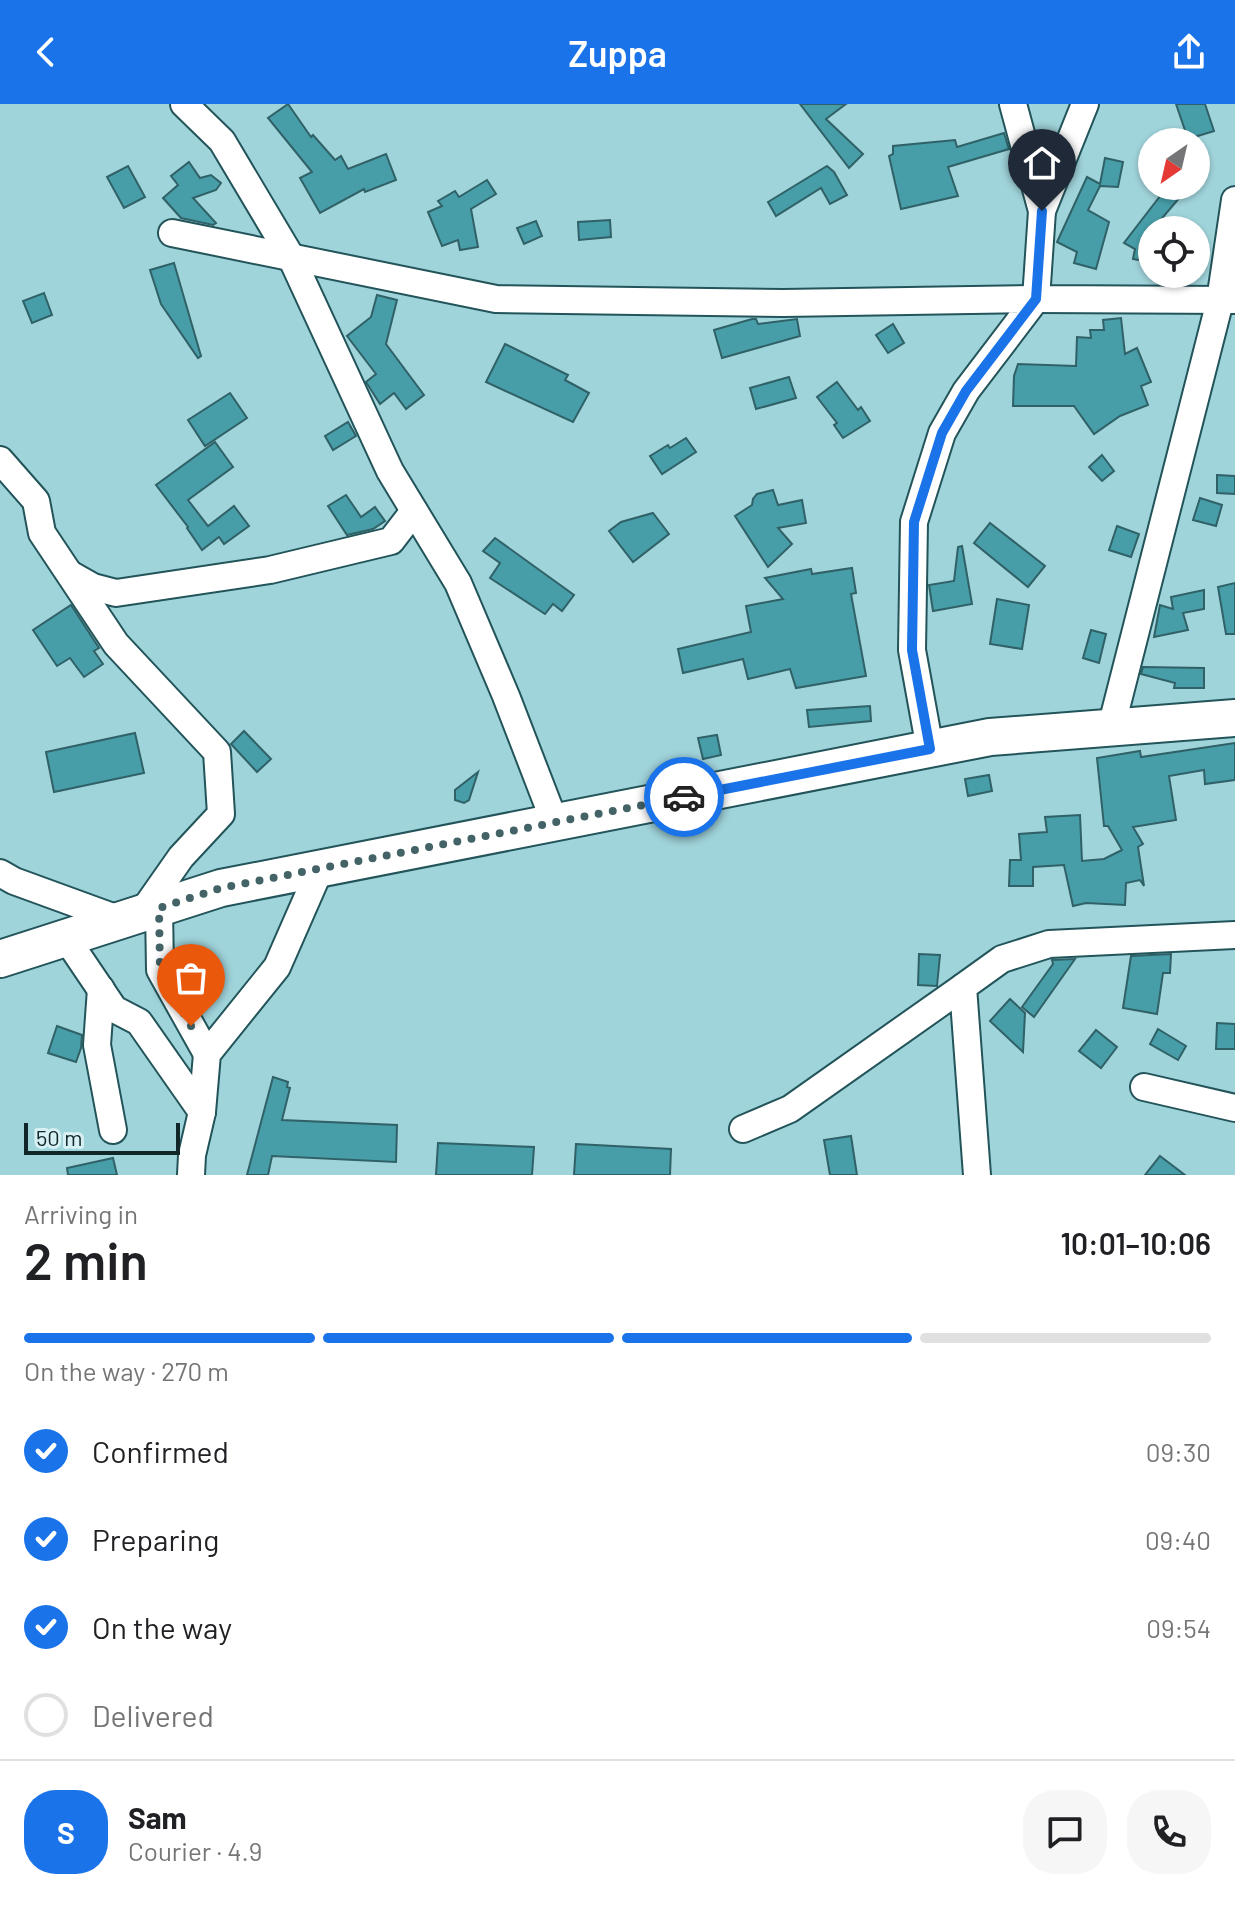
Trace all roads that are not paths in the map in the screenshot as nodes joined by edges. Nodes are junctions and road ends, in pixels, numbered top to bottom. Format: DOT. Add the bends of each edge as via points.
graph roads {
  1 [pos="184,104"];
  2 [pos="1013,104"];
  3 [pos="1085,104"];
  4 [pos="1235,200"];
  5 [pos="1042,211"];
  6 [pos="172,233"];
  7 [pos="291,257"];
  8 [pos="1036,299"];
  9 [pos="1228,300"];
  10 [pos="0,460"];
  11 [pos="414,511"];
  12 [pos="69,573"];
  13 [pos="1235,718"];
  14 [pos="1111,728"];
  15 [pos="930,749"];
  16 [pos="555,823"];
  17 [pos="320,869"];
  18 [pos="0,873"];
  19 [pos="140,914"];
  20 [pos="1235,935"];
  21 [pos="66,938"];
  22 [pos="0,959"];
  23 [pos="963,987"];
  24 [pos="101,989"];
  25 [pos="207,1054"];
  26 [pos="1144,1087"];
  27 [pos="1235,1108"];
  28 [pos="202,1112"];
  29 [pos="743,1129"];
  30 [pos="113,1130"];
  31 [pos="191,1175"];
  32 [pos="977,1175"];
  1 -- 7 [label="street" via="222,141"];
  2 -- 5 [label="street"];
  3 -- 5 [label="street"];
  4 -- 9 [label="street"];
  5 -- 8 [label="street"];
  6 -- 7 [label="street"];
  7 -- 8 [label="street" via="496,299"];
  7 -- 11 [label="street" via="390,471"];
  8 -- 9 [label="street"];
  8 -- 15 [label="street" via="966,391 942,433 914,522 912,650"];
  9 -- 14 [label="street"];
  10 -- 12 [label="street" via="36,501 42,533"];
  11 -- 12 [label="street" via="391,541 270,570 116,593"];
  11 -- 16 [label="street" via="458,583"];
  12 -- 19 [label="street" via="116,644 217,752 221,814 181,857"];
  13 -- 14 [label="street"];
  14 -- 15 [label="street" via="990,737"];
  15 -- 16 [label="street"];
  16 -- 17 [label="street"];
  17 -- 19 [label="street" via="221,888"];
  17 -- 25 [label="street" via="277,967"];
  18 -- 19 [label="street"];
  19 -- 21 [label="street"];
  19 -- 25 [label="street" via="160,970"];
  20 -- 23 [label="street" via="1049,944 1002,959"];
  21 -- 22 [label="street"];
  21 -- 24 [label="street"];
  23 -- 29 [label="street" via="790,1109"];
  23 -- 32 [label="street"];
  24 -- 28 [label="street" via="114,1009 139,1022"];
  24 -- 30 [label="street" via="97,1045"];
  25 -- 28 [label="street"];
  26 -- 27 [label="street"];
  28 -- 31 [label="street"];
}
